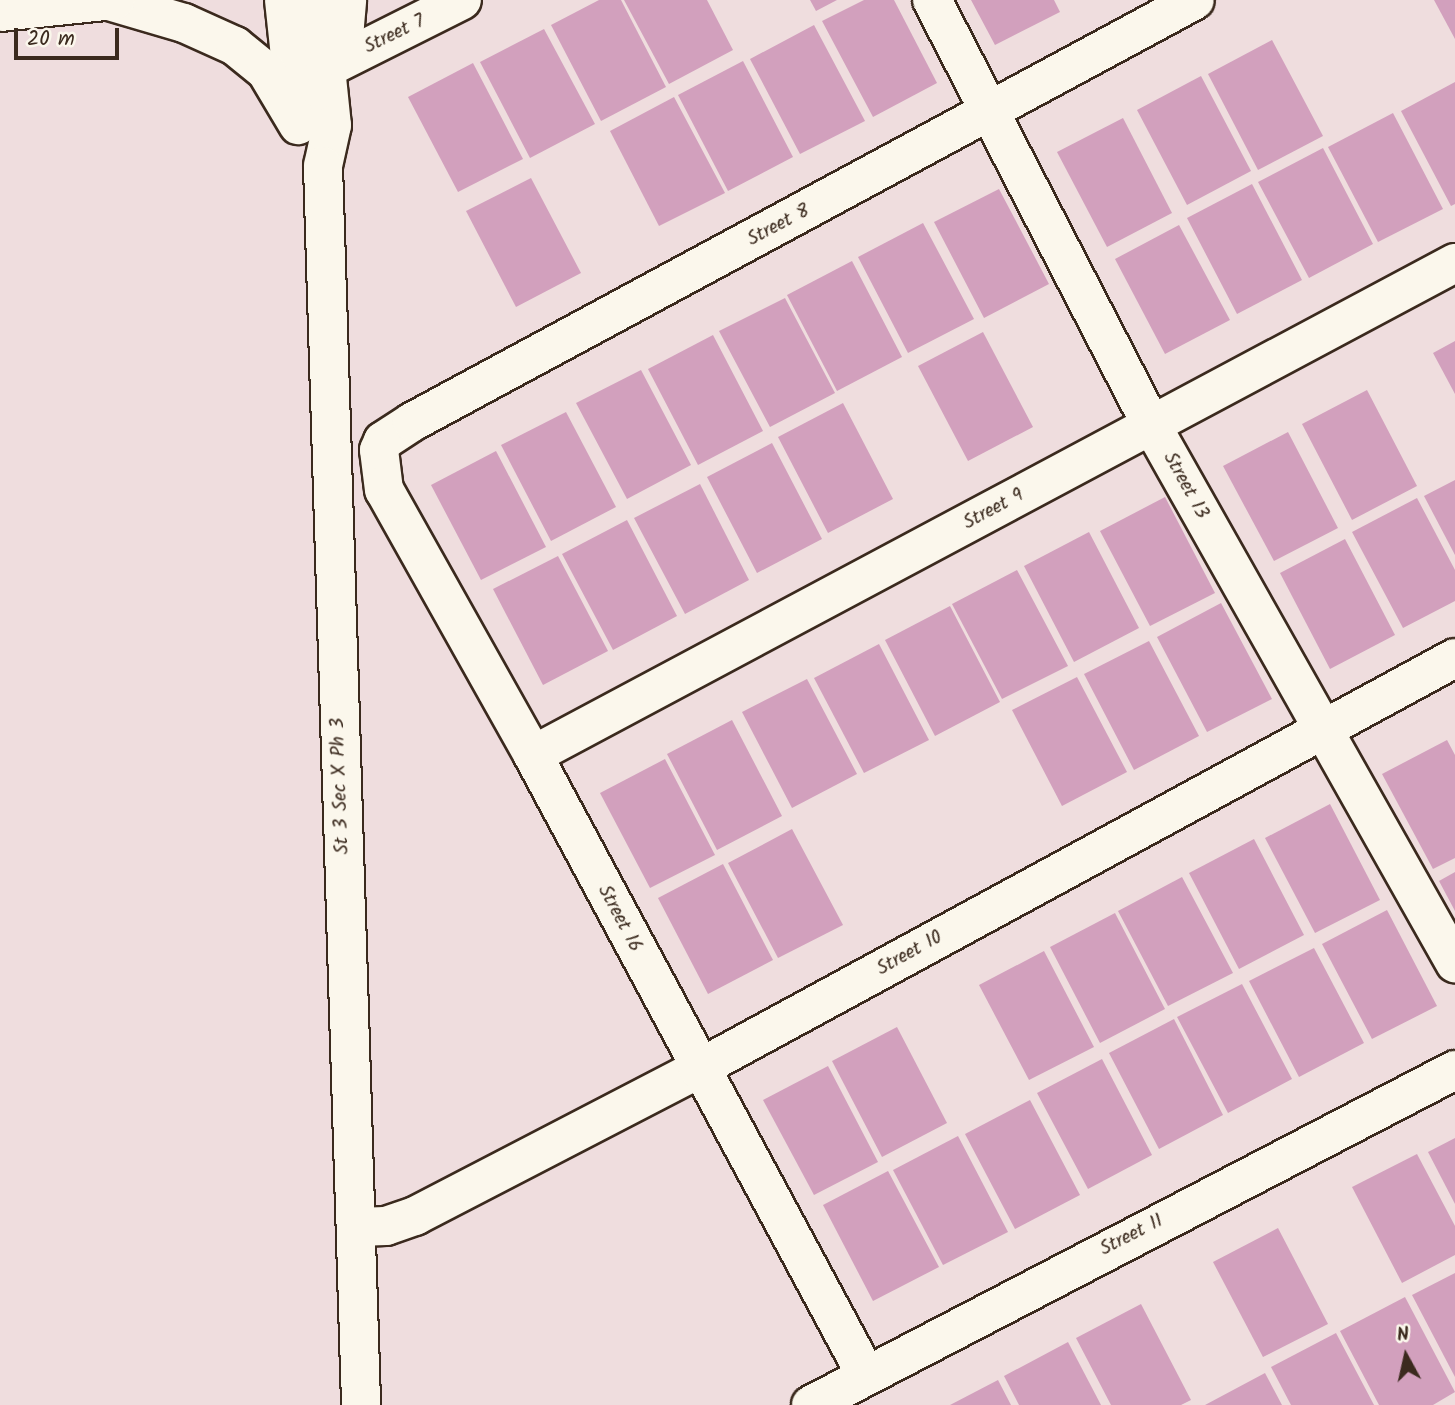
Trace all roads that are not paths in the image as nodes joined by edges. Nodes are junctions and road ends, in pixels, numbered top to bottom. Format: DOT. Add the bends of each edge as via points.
graph roads {
  1 [pos="115,0"];
  2 [pos="284,0"];
  3 [pos="319,0"];
  4 [pos="348,0"];
  5 [pos="462,0"];
  6 [pos="932,0"];
  7 [pos="1195,0"];
  8 [pos="109,1"];
  9 [pos="0,12"];
  10 [pos="327,64"];
  11 [pos="989,114"];
  12 [pos="298,125"];
  13 [pos="323,166"];
  14 [pos="1455,263"];
  15 [pos="1152,426"];
  16 [pos="377,463"];
  17 [pos="330,466"];
  18 [pos="1455,658"];
  19 [pos="1321,730"];
  20 [pos="533,755"];
  21 [pos="1455,963"];
  22 [pos="698,1069"];
  23 [pos="1455,1070"];
  24 [pos="356,1227"];
  25 [pos="865,1373"];
  26 [pos="361,1405"];
  27 [pos="811,1405"];
  1 -- 8 [label="street"];
  2 -- 12 [label="street"];
  3 -- 10 [label="street, St 3 Sec X Ph 3"];
  4 -- 10 [label="street" via="345,25"];
  5 -- 10 [label="street, Street 7"];
  6 -- 11 [label="street, Street 13"];
  7 -- 11 [label="street, Street 8"];
  8 -- 9 [label="street"];
  8 -- 12 [label="street" via="184,23 235,46 266,71"];
  10 -- 13 [label="street, St 3 Sec X Ph 3" via="332,125"];
  11 -- 15 [label="street, Street 13"];
  11 -- 16 [label="street, Street 8" via="412,422 383,441"];
  12 -- 13 [label="street"];
  13 -- 17 [label="street, St 3 Sec X Ph 3"];
  14 -- 15 [label="street, Street 9"];
  15 -- 19 [label="street, Street 13"];
  15 -- 20 [label="street, Street 9"];
  16 -- 17 [label="street"];
  16 -- 20 [label="street, Street 16" via="396,512"];
  17 -- 24 [label="street, St 3 Sec X Ph 3"];
  18 -- 19 [label="street, Street 10"];
  19 -- 21 [label="street, Street 13"];
  19 -- 22 [label="street, Street 10"];
  20 -- 22 [label="street, Street 16"];
  22 -- 24 [label="street, Street 10" via="415,1216 386,1226"];
  22 -- 25 [label="street, Street 16"];
  23 -- 25 [label="street, Street 11"];
  24 -- 26 [label="street, St 3 Sec X Ph 3"];
  25 -- 27 [label="street, Street 11"];
}
